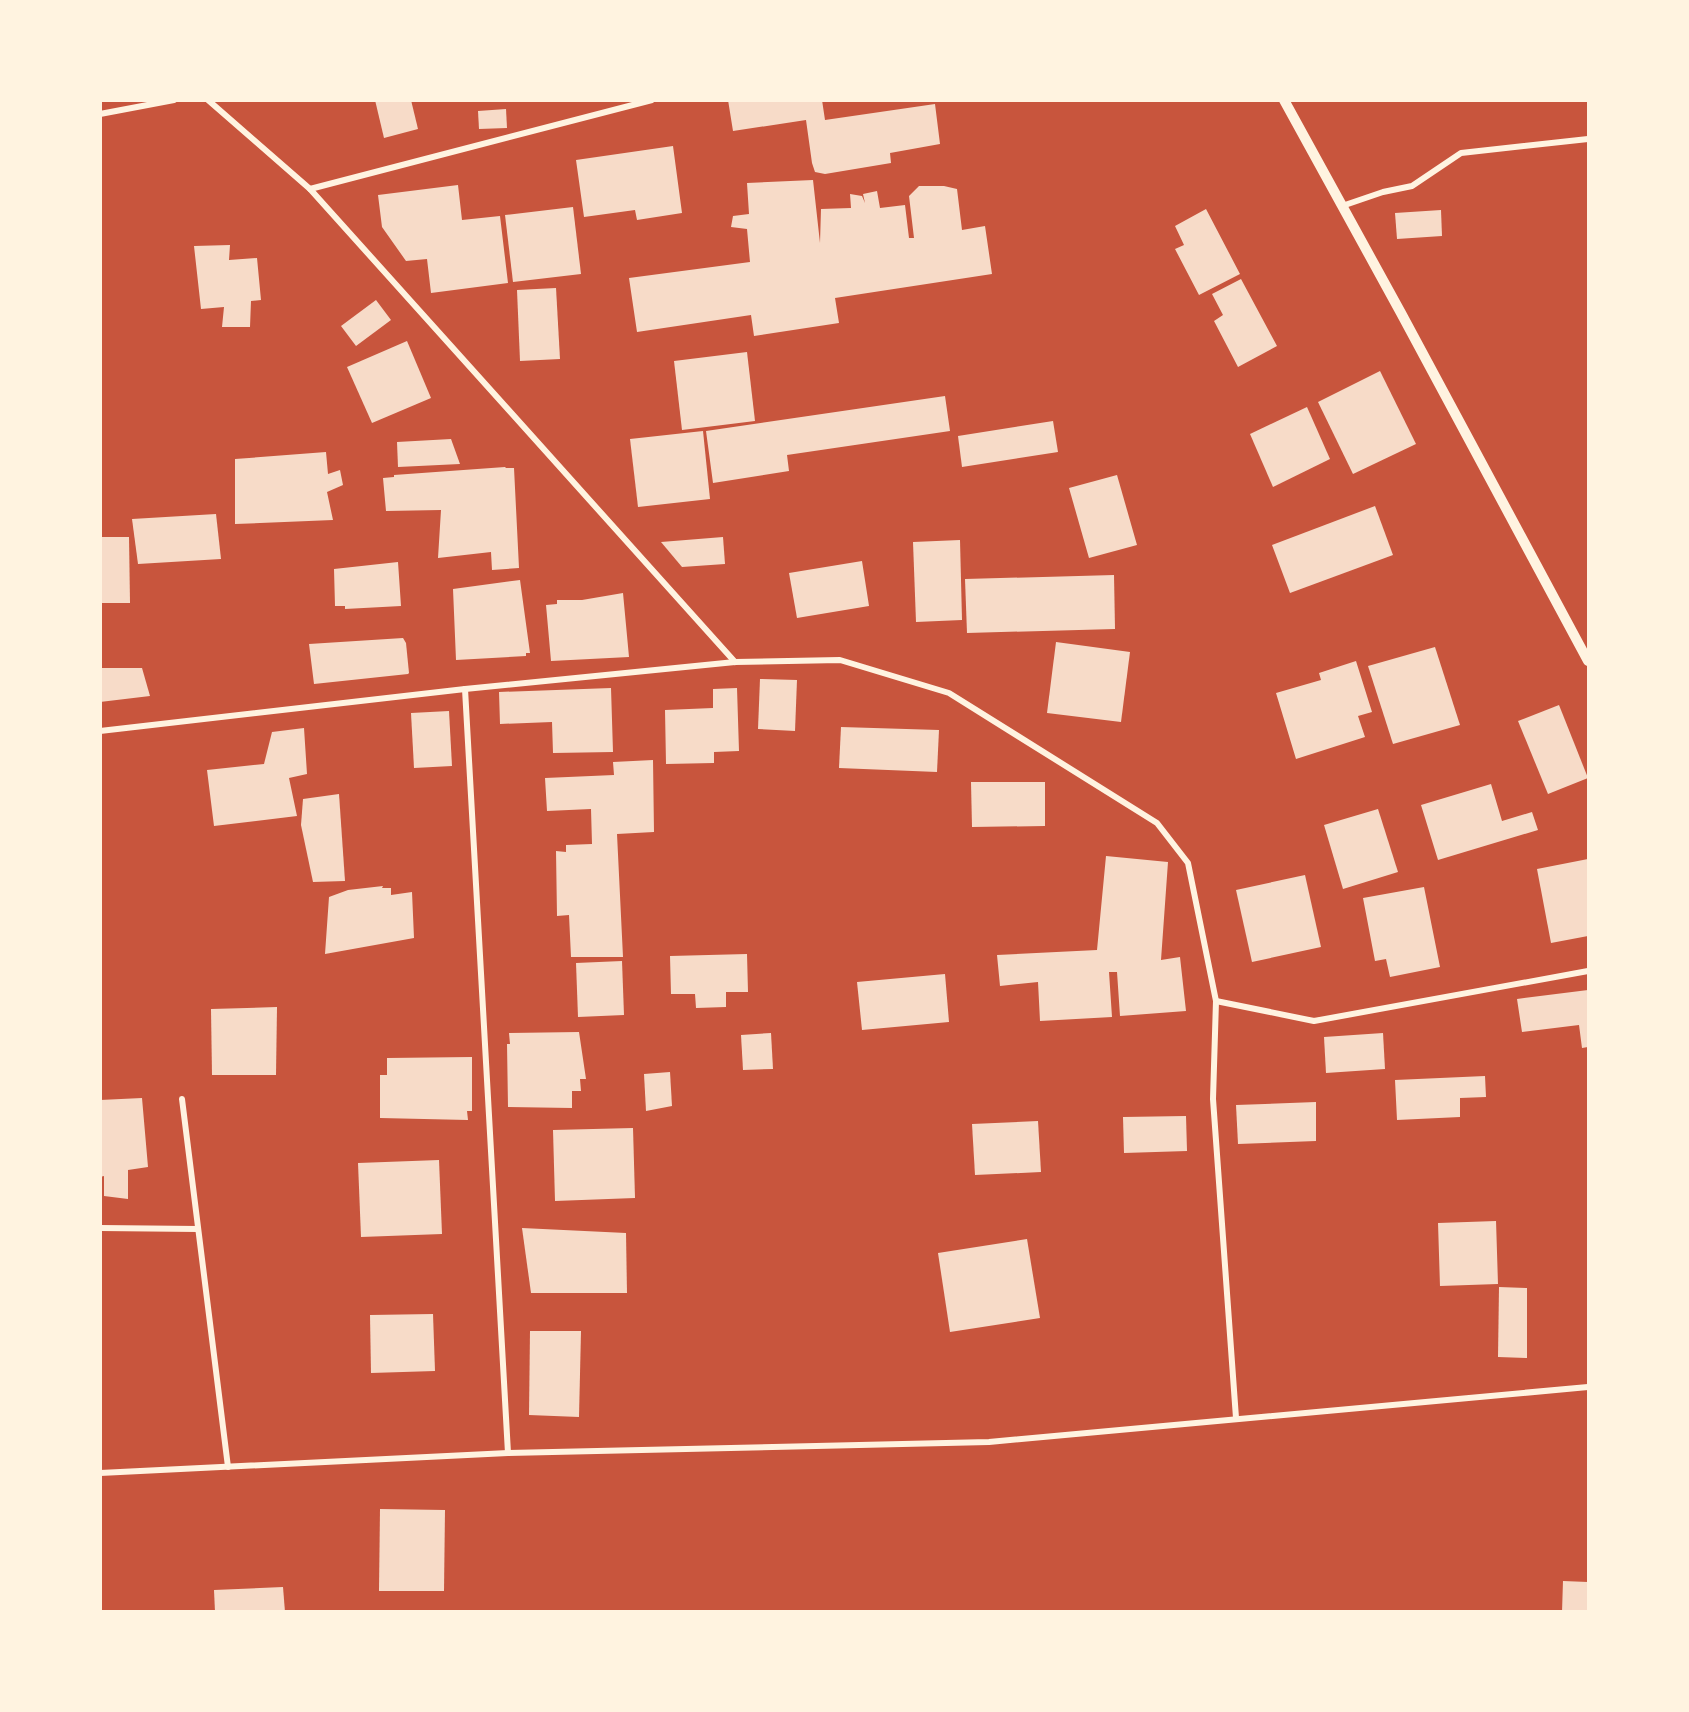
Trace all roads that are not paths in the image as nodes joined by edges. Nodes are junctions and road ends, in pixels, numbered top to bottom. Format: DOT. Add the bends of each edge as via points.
graph roads {
  1 [pos="174,100"];
  2 [pos="208,100"];
  3 [pos="652,100"];
  4 [pos="1284,100"];
  5 [pos="100,114"];
  6 [pos="1588,139"];
  7 [pos="310,189"];
  8 [pos="1342,206"];
  9 [pos="735,662"];
  10 [pos="1588,662"];
  11 [pos="465,689"];
  12 [pos="100,731"];
  13 [pos="1588,971"];
  14 [pos="1216,1001"];
  15 [pos="182,1099"];
  16 [pos="100,1228"];
  17 [pos="198,1229"];
  18 [pos="1588,1387"];
  19 [pos="1236,1418"];
  20 [pos="508,1453"];
  21 [pos="228,1467"];
  22 [pos="100,1473"];
  1 -- 5 [label="street"];
  2 -- 7 [label="street"];
  3 -- 7 [label="street"];
  4 -- 8 [label="street"];
  6 -- 8 [label="street" via="1461,153 1412,186"];
  7 -- 9 [label="street"];
  8 -- 10 [label="street"];
  9 -- 11 [label="street"];
  9 -- 14 [label="street" via="840,660 949,693 1157,823 1188,863"];
  11 -- 12 [label="street"];
  11 -- 20 [label="street"];
  13 -- 14 [label="street" via="1314,1021"];
  14 -- 19 [label="street" via="1213,1100"];
  15 -- 17 [label="street"];
  16 -- 17 [label="street"];
  17 -- 21 [label="street"];
  18 -- 19 [label="street"];
  19 -- 20 [label="street" via="988,1442"];
  20 -- 21 [label="street"];
  21 -- 22 [label="street"];
}
